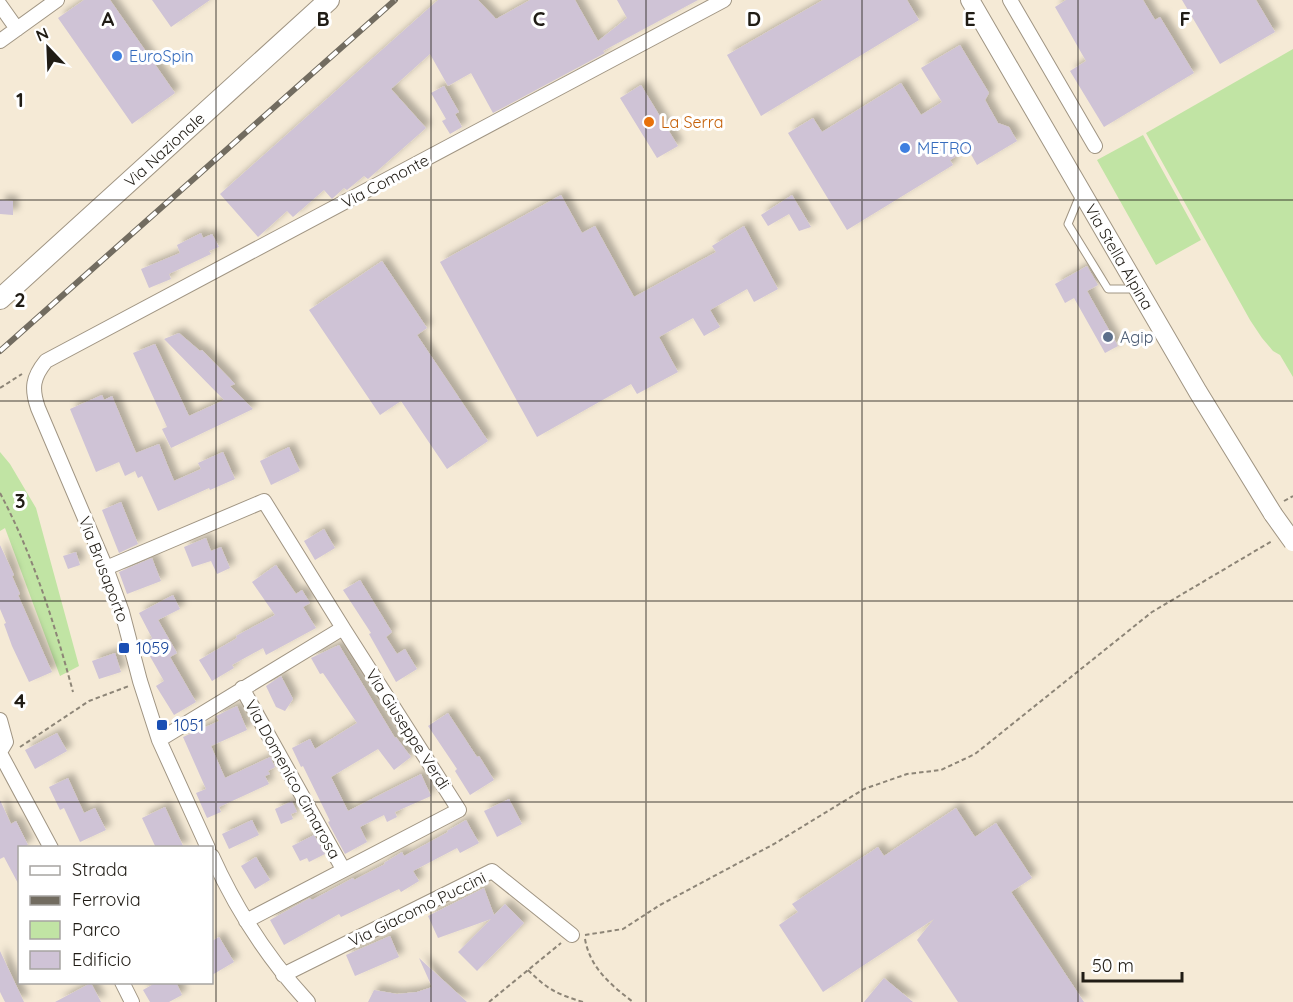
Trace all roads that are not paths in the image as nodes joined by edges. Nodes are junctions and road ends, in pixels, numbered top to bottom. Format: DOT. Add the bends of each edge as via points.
graph roads {
  1 [pos="57,0"];
  2 [pos="329,0"];
  3 [pos="724,0"];
  4 [pos="970,0"];
  5 [pos="1010,0"];
  6 [pos="0,5"];
  7 [pos="17,29"];
  8 [pos="0,41"];
  9 [pos="1095,146"];
  10 [pos="1081,192"];
  11 [pos="8,289"];
  12 [pos="1138,289"];
  13 [pos="0,299"];
  14 [pos="46,361"];
  15 [pos="1293,542"];
  16 [pos="106,568"];
  17 [pos="343,627"];
  18 [pos="243,688"];
  19 [pos="0,720"];
  20 [pos="159,740"];
  21 [pos="1,754"];
  22 [pos="50,846"];
  23 [pos="207,846"];
  24 [pos="213,858"];
  25 [pos="343,869"];
  26 [pos="246,921"];
  27 [pos="579,935"];
  28 [pos="283,975"];
  29 [pos="123,984"];
  30 [pos="132,1002"];
  31 [pos="308,1002"];
  1 -- 7 [label="street"];
  2 -- 11 [label="main road, Via Nazionale"];
  3 -- 14 [label="street, Via Comonte"];
  4 -- 10 [label="street, Via Stella Alpina"];
  5 -- 9 [label="street"];
  6 -- 7 [label="street"];
  7 -- 8 [label="street"];
  10 -- 12 [label="street, Via Stella Alpina"];
  10 -- 12 [label="lane" via="1068,224 1108,289"];
  11 -- 13 [label="main road, Via Nazionale"];
  12 -- 15 [label="street, Via Stella Alpina, bridge" via="1277,508"];
  14 -- 16 [label="street, Via Brusaporto" via="36,374 34,396"];
  16 -- 17 [label="street" via="264,501"];
  16 -- 20 [label="street, Via Brusaporto"];
  17 -- 18 [label="street"];
  17 -- 25 [label="street, Via Giuseppe Verdi" via="459,810"];
  18 -- 20 [label="street"];
  18 -- 25 [label="street, Via Domenico Cimarosa"];
  19 -- 21 [label="street" via="6,742"];
  20 -- 23 [label="street, Via Brusaporto"];
  21 -- 22 [label="street"];
  24 -- 26 [label="street"];
  25 -- 26 [label="street, Via Giuseppe Verdi"];
  26 -- 28 [label="street"];
  27 -- 28 [label="street, Via Giacomo Puccini" via="492,871"];
  28 -- 31 [label="street"];
  29 -- 30 [label="street"];
}
